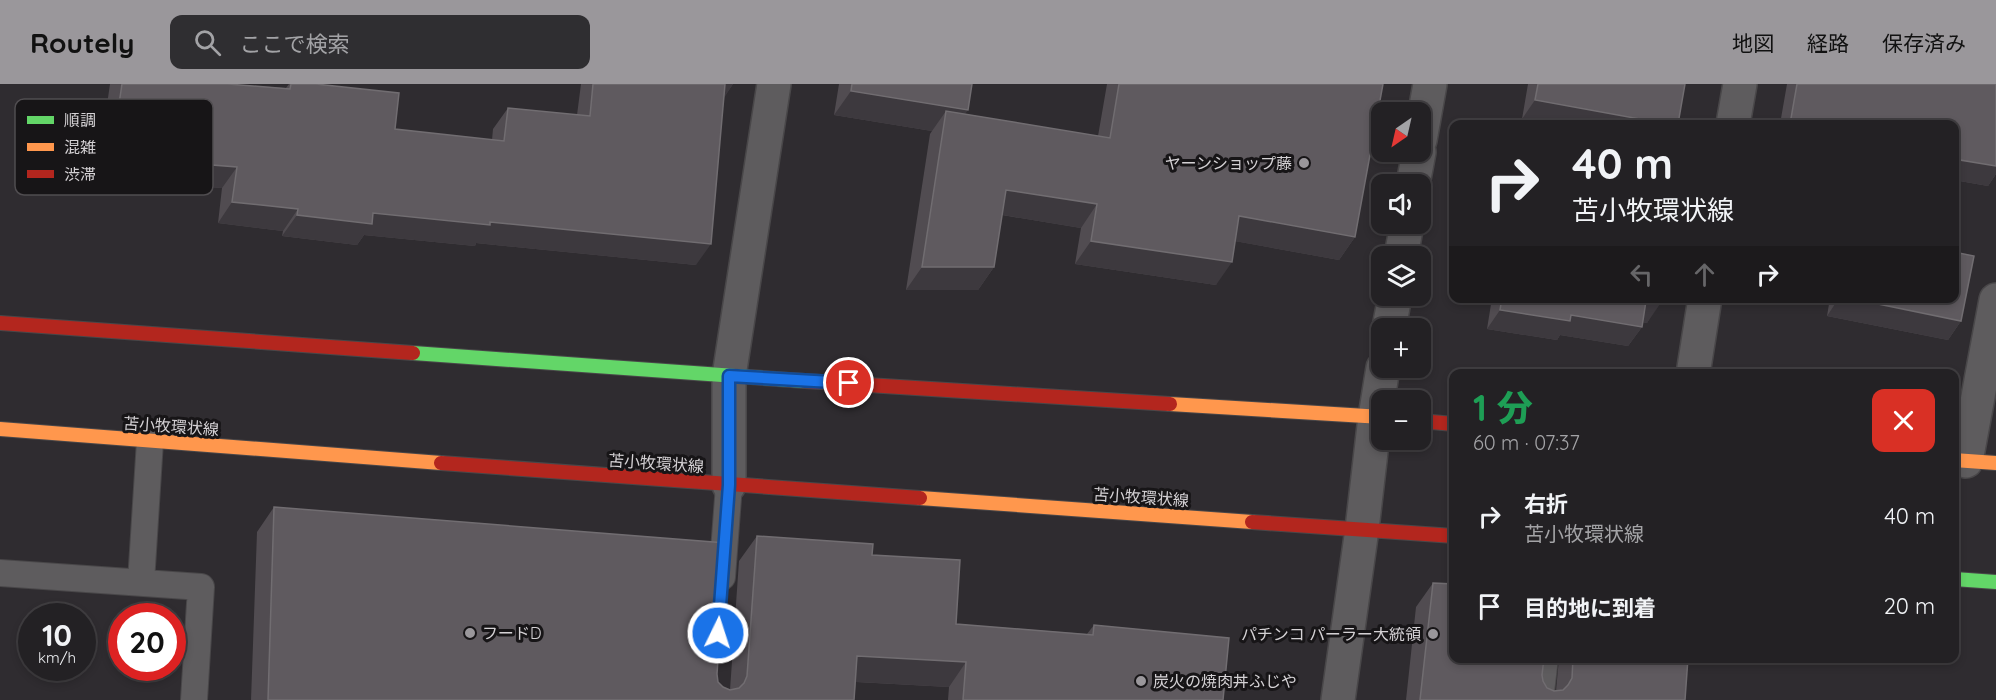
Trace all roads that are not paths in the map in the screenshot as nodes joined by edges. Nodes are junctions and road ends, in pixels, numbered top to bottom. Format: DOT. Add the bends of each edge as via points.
graph roads {
  1 [pos="774,84"];
  2 [pos="1430,84"];
  3 [pos="1740,84"];
  4 [pos="1427,102"];
  5 [pos="1734,120"];
  6 [pos="1996,300"];
  7 [pos="1704,303"];
  8 [pos="0,323"];
  9 [pos="1694,369"];
  10 [pos="729,376"];
  11 [pos="1371,417"];
  12 [pos="1431,422"];
  13 [pos="1449,424"];
  14 [pos="0,429"];
  15 [pos="150,441"];
  16 [pos="1373,450"];
  17 [pos="1972,462"];
  18 [pos="729,485"];
  19 [pos="1362,529"];
  20 [pos="1449,536"];
  21 [pos="0,573"];
  22 [pos="1959,579"];
  23 [pos="141,582"];
  24 [pos="1996,582"];
  25 [pos="720,600"];
  26 [pos="1544,663"];
  27 [pos="194,700"];
  28 [pos="1338,700"];
  29 [pos="1540,700"];
  1 -- 10 [label="street"];
  2 -- 4 [label="street"];
  3 -- 5 [label="street"];
  6 -- 17 [label="street"];
  7 -- 9 [label="street"];
  8 -- 10 [label="main road"];
  10 -- 11 [label="main road"];
  10 -- 18 [label="street"];
  12 -- 13 [label="main road"];
  14 -- 15 [label="main road, 苫小牧環状線"];
  15 -- 18 [label="main road, 苫小牧環状線"];
  15 -- 23 [label="lane"];
  16 -- 19 [label="street"];
  18 -- 19 [label="main road, 苫小牧環状線"];
  18 -- 25 [label="lane"];
  19 -- 20 [label="main road, 苫小牧環状線"];
  19 -- 28 [label="street"];
  21 -- 23 [label="lane"];
  22 -- 24 [label="main road"];
  23 -- 27 [label="lane" via="201,587"];
  26 -- 29 [label="lane"];
}
